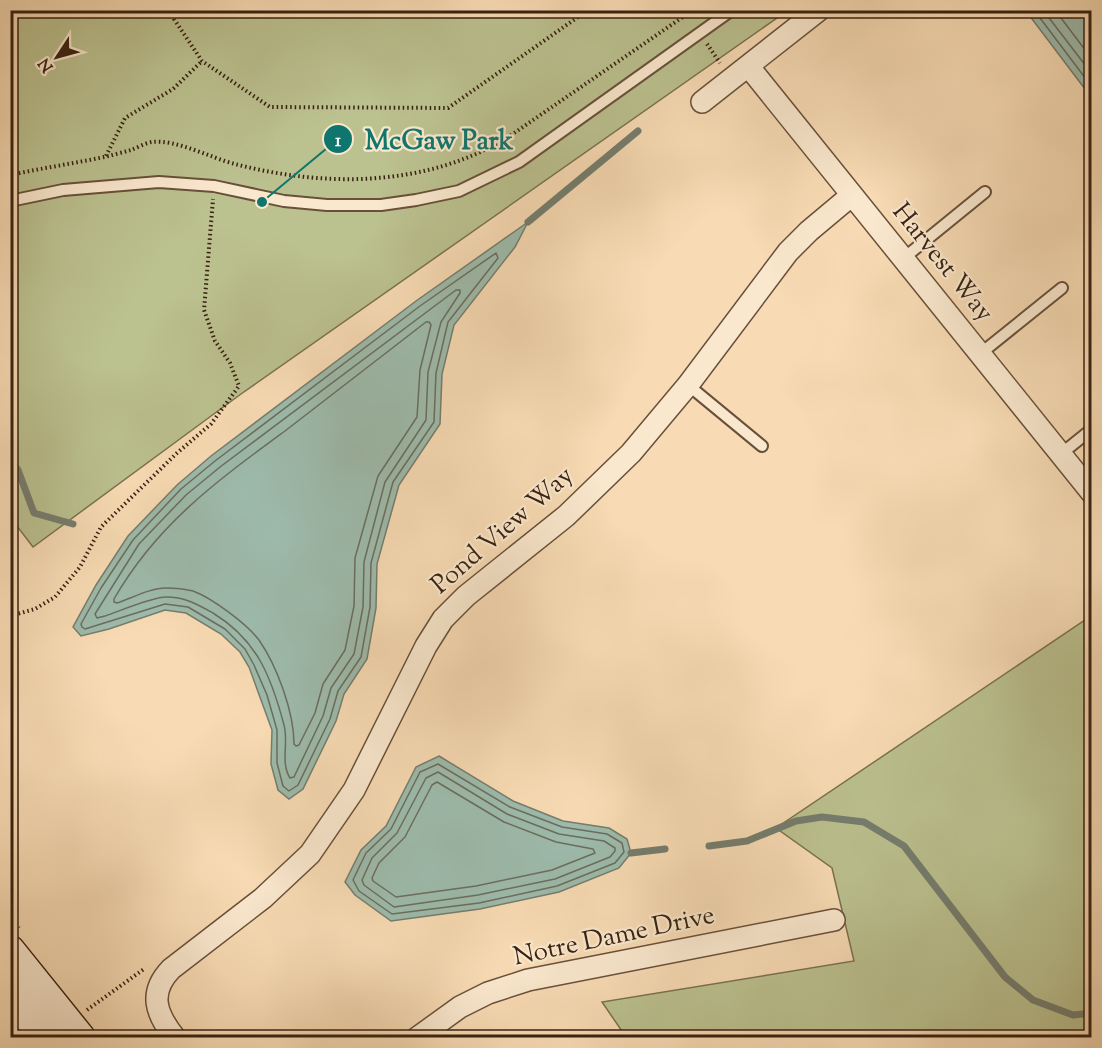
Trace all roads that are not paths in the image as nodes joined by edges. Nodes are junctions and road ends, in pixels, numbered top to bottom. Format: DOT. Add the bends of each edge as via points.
graph roads {
  1 [pos="732,10"];
  2 [pos="819,10"];
  3 [pos="740,73"];
  4 [pos="702,102"];
  5 [pos="984,192"];
  6 [pos="852,195"];
  7 [pos="10,201"];
  8 [pos="904,258"];
  9 [pos="1062,288"];
  10 [pos="980,354"];
  11 [pos="688,385"];
  12 [pos="1092,429"];
  13 [pos="762,446"];
  14 [pos="1061,454"];
  15 [pos="1092,493"];
  16 [pos="834,920"];
  17 [pos="10,951"];
  18 [pos="10,993"];
  19 [pos="83,1024"];
  20 [pos="45,1038"];
  21 [pos="175,1038"];
  22 [pos="417,1038"];
  1 -- 7 [label="lane" via="519,162 459,191 381,205 327,205 284,201 214,186 159,182 63,190"];
  2 -- 3 [label="street"];
  3 -- 4 [label="street"];
  3 -- 6 [label="street, Harvest Way"];
  5 -- 8 [label="lane"];
  6 -- 8 [label="street, Harvest Way"];
  6 -- 11 [label="street, Pond View Way" via="788,252"];
  8 -- 10 [label="street, Harvest Way"];
  9 -- 10 [label="lane"];
  10 -- 14 [label="street, Harvest Way"];
  11 -- 13 [label="lane"];
  11 -- 21 [label="street, Pond View Way" via="632,453 566,516 465,596 443,620 426,646 354,790 310,854 263,898 162,978 156,994 158,1012"];
  12 -- 14 [label="lane"];
  14 -- 15 [label="street, Harvest Way"];
  16 -- 22 [label="street, Notre Dame Drive" via="528,980 460,1007"];
  17 -- 19 [label="main road"];
  18 -- 20 [label="main road"];
}
